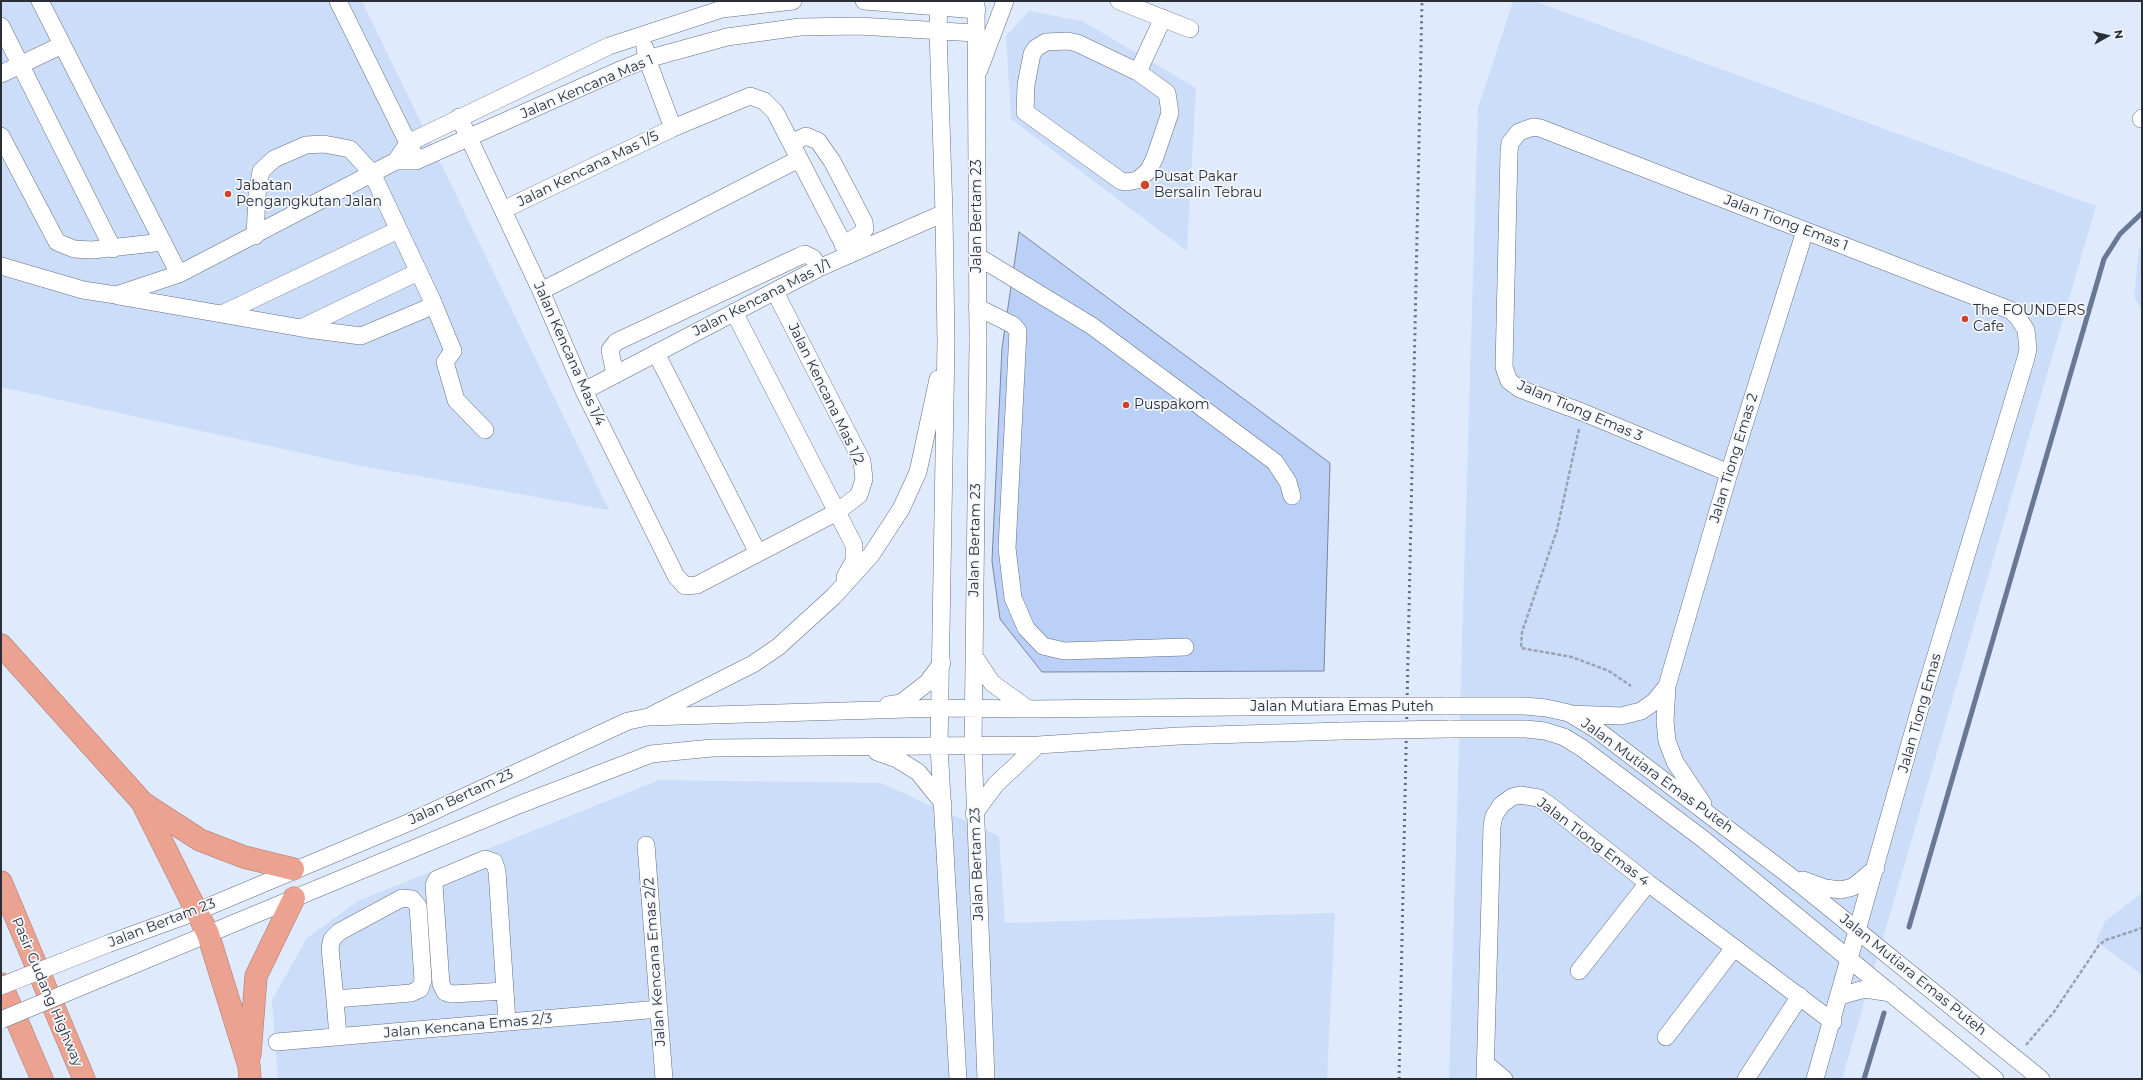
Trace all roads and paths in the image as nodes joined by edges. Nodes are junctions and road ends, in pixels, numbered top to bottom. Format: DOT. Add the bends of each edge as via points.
graph roads {
  1 [pos="40,1"];
  2 [pos="338,1"];
  3 [pos="793,1"];
  4 [pos="864,1"];
  5 [pos="1005,1"];
  6 [pos="1119,1"];
  7 [pos="939,4"];
  8 [pos="976,6"];
  9 [pos="1163,18"];
  10 [pos="1,26"];
  11 [pos="1190,29"];
  12 [pos="938,30"];
  13 [pos="975,33"];
  14 [pos="642,34"];
  15 [pos="62,44"];
  16 [pos="647,60"];
  17 [pos="21,64"];
  18 [pos="1138,72"];
  19 [pos="1,74"];
  20 [pos="977,76"];
  21 [pos="459,117"];
  22 [pos="673,128"];
  23 [pos="1519,132"];
  24 [pos="1,136"];
  25 [pos="468,138"];
  26 [pos="408,143"];
  27 [pos="791,143"];
  28 [pos="799,159"];
  29 [pos="396,161"];
  30 [pos="416,161"];
  31 [pos="372,173"];
  32 [pos="503,210"];
  33 [pos="944,213"];
  34 [pos="398,230"];
  35 [pos="1805,231"];
  36 [pos="255,236"];
  37 [pos="163,242"];
  38 [pos="113,249"];
  39 [pos="846,250"];
  40 [pos="1,253"];
  41 [pos="977,256"];
  42 [pos="5,267"];
  43 [pos="819,268"];
  44 [pos="418,272"];
  45 [pos="179,274"];
  46 [pos="541,291"];
  47 [pos="775,292"];
  48 [pos="116,295"];
  49 [pos="432,300"];
  50 [pos="977,307"];
  51 [pos="734,312"];
  52 [pos="222,314"];
  53 [pos="301,328"];
  54 [pos="946,342"];
  55 [pos="2028,349"];
  56 [pos="656,353"];
  57 [pos="615,375"];
  58 [pos="584,391"];
  59 [pos="1582,412"];
  60 [pos="485,430"];
  61 [pos="1729,473"];
  62 [pos="1292,496"];
  63 [pos="837,512"];
  64 [pos="758,553"];
  65 [pos="685,586"];
  66 [pos="834,596"];
  67 [pos="1,645"];
  68 [pos="1185,647"];
  69 [pos="974,656"];
  70 [pos="942,663"];
  71 [pos="1631,686"];
  72 [pos="1667,686"];
  73 [pos="941,708"];
  74 [pos="973,708"];
  75 [pos="1028,709"];
  76 [pos="866,710"];
  77 [pos="1569,714"];
  78 [pos="648,717"];
  79 [pos="1038,745"];
  80 [pos="940,746"];
  81 [pos="973,746"];
  82 [pos="866,748"];
  83 [pos="143,803"];
  84 [pos="943,803"];
  85 [pos="974,814"];
  86 [pos="1709,814"];
  87 [pos="646,845"];
  88 [pos="1876,868"];
  89 [pos="293,869"];
  90 [pos="1790,876"];
  91 [pos="1,882"];
  92 [pos="1648,884"];
  93 [pos="294,898"];
  94 [pos="198,911"];
  95 [pos="2142,928"];
  96 [pos="1857,930"];
  97 [pos="208,934"];
  98 [pos="1734,948"];
  99 [pos="1850,958"];
  100 [pos="1579,971"];
  101 [pos="1,985"];
  102 [pos="505,991"];
  103 [pos="1891,993"];
  104 [pos="1800,996"];
  105 [pos="1839,996"];
  106 [pos="334,999"];
  107 [pos="659,1009"];
  108 [pos="1,1020"];
  109 [pos="507,1022"];
  110 [pos="1833,1022"];
  111 [pos="338,1037"];
  112 [pos="1666,1037"];
  113 [pos="277,1042"];
  114 [pos="2015,1058"];
  115 [pos="1486,1072"];
  116 [pos="249,1073"];
  117 [pos="42,1079"];
  118 [pos="84,1079"];
  119 [pos="664,1079"];
  120 [pos="958,1079"];
  121 [pos="986,1079"];
  122 [pos="1504,1079"];
  123 [pos="1746,1079"];
  124 [pos="1815,1079"];
  125 [pos="1995,1079"];
  126 [pos="2041,1079"];
  1 -- 15 [label="street"];
  2 -- 26 [label="street"];
  3 -- 14 [label="street, Jalan Kencana Mas 1" via="722,9"];
  4 -- 7 [label="street"];
  5 -- 20 [label="street"];
  6 -- 9 [label="street"];
  7 -- 8 [label="street"];
  7 -- 12 [label="street"];
  8 -- 13 [label="street, Jalan Bertam 23"];
  9 -- 11 [label="street"];
  9 -- 18 [label="street"];
  10 -- 17 [label="street"];
  12 -- 13 [label="street, Jalan Kencana Mas 1"];
  12 -- 16 [label="street, Jalan Kencana Mas 1" via="859,26 800,27 727,37"];
  12 -- 33 [label="street"];
  13 -- 20 [label="street, Jalan Bertam 23"];
  14 -- 16 [label="street, Jalan Kencana Mas 1/5"];
  14 -- 21 [label="street, Jalan Kencana Mas 1" via="608,46"];
  15 -- 17 [label="street"];
  15 -- 37 [label="street"];
  16 -- 22 [label="street, Jalan Kencana Mas 1/5"];
  16 -- 25 [label="street, Jalan Kencana Mas 1"];
  17 -- 19 [label="street"];
  17 -- 38 [label="street"];
  18 -- 18 [label="street" via="1077,43 1046,42 1032,54 1026,85 1025,112 1121,181 1138,180 1149,170 1170,113 1167,93"];
  20 -- 41 [label="street, Jalan Bertam 23"];
  21 -- 25 [label="street, Jalan Kencana Mas 1/4"];
  21 -- 26 [label="street, Jalan Kencana Mas 1"];
  22 -- 27 [label="street, Jalan Kencana Mas 1/5" via="750,96 764,101 775,112"];
  22 -- 32 [label="street, Jalan Kencana Mas 1/5"];
  23 -- 35 [label="street, Jalan Tiong Emas 1" via="1533,127 1540,128"];
  23 -- 59 [label="street, Jalan Tiong Emas 3" via="1510,143 1509,152 1504,367 1509,381 1520,389"];
  24 -- 38 [label="street" via="57,242 74,249"];
  25 -- 30 [label="street, Jalan Kencana Mas 1"];
  25 -- 32 [label="street, Jalan Kencana Mas 1/4"];
  26 -- 29 [label="street, Jalan Kencana Mas 1"];
  26 -- 30 [label="street"];
  27 -- 28 [label="street, Jalan Kencana Mas 1/5"];
  27 -- 39 [label="street" via="806,136 818,141 832,161 864,222 865,229"];
  28 -- 39 [label="street, Jalan Kencana Mas 1/5"];
  28 -- 46 [label="street"];
  29 -- 30 [label="street, Jalan Kencana Mas 1"];
  29 -- 31 [label="street, Jalan Kencana Mas 1"];
  31 -- 34 [label="street"];
  31 -- 36 [label="street, Jalan Kencana Mas 1"];
  31 -- 36 [label="street" via="350,149 324,144 306,145 274,159 261,171"];
  32 -- 46 [label="street, Jalan Kencana Mas 1/4"];
  33 -- 39 [label="street, Jalan Kencana Mas 1/1"];
  33 -- 54 [label="street"];
  34 -- 44 [label="street"];
  34 -- 52 [label="street"];
  35 -- 55 [label="street, Jalan Tiong Emas 1" via="2010,310 2026,330"];
  35 -- 61 [label="street, Jalan Tiong Emas 2"];
  36 -- 45 [label="street, Jalan Kencana Mas 1"];
  37 -- 38 [label="street"];
  37 -- 45 [label="street"];
  39 -- 43 [label="street, Jalan Kencana Mas 1/1"];
  40 -- 42 [label="street, Jalan Kencana Mas 1"];
  41 -- 50 [label="street, Jalan Bertam 23"];
  41 -- 62 [label="street" via="1092,326 1275,462 1288,482"];
  42 -- 48 [label="street, Jalan Kencana Mas 1" via="83,290"];
  43 -- 47 [label="street, Jalan Kencana Mas 1/1"];
  43 -- 57 [label="street" via="813,258 805,254 616,342 610,350"];
  44 -- 49 [label="street"];
  44 -- 53 [label="street"];
  45 -- 48 [label="street, Jalan Kencana Mas 1"];
  46 -- 58 [label="street, Jalan Kencana Mas 1/4"];
  47 -- 51 [label="street, Jalan Kencana Mas 1/1"];
  47 -- 63 [label="street, Jalan Kencana Mas 1/2" via="862,461 864,479 859,495"];
  48 -- 52 [label="street"];
  49 -- 53 [label="street" via="429,307 361,336"];
  49 -- 60 [label="street" via="452,351 445,362 456,400"];
  50 -- 68 [label="street" via="1013,325 1018,331 1007,548 1013,598 1026,628 1043,646 1064,651"];
  50 -- 69 [label="street, Jalan Bertam 23"];
  51 -- 56 [label="street, Jalan Kencana Mas 1/1"];
  51 -- 63 [label="street"];
  52 -- 53 [label="street"];
  54 -- 66 [label="street" via="918,472 901,509 871,555"];
  54 -- 70 [label="street"];
  55 -- 88 [label="street, Jalan Tiong Emas" via="1920,708"];
  56 -- 57 [label="street, Jalan Kencana Mas 1/1"];
  56 -- 64 [label="street"];
  57 -- 58 [label="street, Jalan Kencana Mas 1/1"];
  58 -- 65 [label="street, Jalan Kencana Mas 1/4" via="676,576"];
  59 -- 61 [label="street, Jalan Tiong Emas 3"];
  59 -- 71 [label="path" via="1556,530 1522,632 1521,648 1572,656 1609,671"];
  61 -- 72 [label="street, Jalan Tiong Emas 2"];
  63 -- 64 [label="street, Jalan Kencana Mas 1/2"];
  63 -- 66 [label="street" via="854,545 855,554 849,571"];
  64 -- 65 [label="street, Jalan Kencana Mas 1/2" via="697,586"];
  66 -- 78 [label="street" via="760,660"];
  67 -- 83 [label="highway"];
  69 -- 74 [label="street, Jalan Bertam 23"];
  69 -- 75 [label="street" via="992,683"];
  70 -- 73 [label="street"];
  70 -- 76 [label="street" via="927,683 901,703"];
  72 -- 77 [label="street, Jalan Tiong Emas 2" via="1654,702 1641,711 1621,716"];
  72 -- 86 [label="street, Jalan Tiong Emas 2" via="1667,741 1675,762"];
  73 -- 74 [label="street, Jalan Mutiara Emas Puteh"];
  73 -- 76 [label="street, Jalan Bertam 23"];
  73 -- 80 [label="street"];
  74 -- 75 [label="street, Jalan Mutiara Emas Puteh"];
  74 -- 81 [label="street, Jalan Bertam 23"];
  75 -- 77 [label="street, Jalan Mutiara Emas Puteh, bridge" via="1525,706"];
  76 -- 78 [label="street, Jalan Bertam 23"];
  77 -- 86 [label="street, Jalan Mutiara Emas Puteh" via="1597,730"];
  78 -- 89 [label="street, Jalan Bertam 23" via="628,721 410,822"];
  79 -- 81 [label="street, Jalan Mutiara Emas Puteh"];
  79 -- 85 [label="street" via="996,784"];
  79 -- 99 [label="street, Jalan Mutiara Emas Puteh, bridge" via="1179,736 1342,731 1545,731 1564,737 1582,748 1704,839"];
  80 -- 81 [label="street, Jalan Mutiara Emas Puteh"];
  80 -- 82 [label="street, Jalan Bertam 23"];
  80 -- 84 [label="street"];
  81 -- 85 [label="street, Jalan Bertam 23"];
  82 -- 84 [label="street" via="897,759 918,772"];
  82 -- 93 [label="street, Jalan Bertam 23" via="712,748 651,754 521,804"];
  83 -- 89 [label="highway" via="200,840 244,857"];
  83 -- 94 [label="highway"];
  84 -- 120 [label="street"];
  85 -- 121 [label="street, Jalan Bertam 23"];
  86 -- 90 [label="street, Jalan Mutiara Emas Puteh"];
  87 -- 107 [label="street, Jalan Kencana Emas 2/2"];
  88 -- 90 [label="street" via="1853,887 1841,890 1825,888"];
  88 -- 96 [label="street, Jalan Tiong Emas"];
  89 -- 94 [label="street, Jalan Bertam 23"];
  90 -- 96 [label="street, Jalan Mutiara Emas Puteh"];
  91 -- 118 [label="highway, Pasir Gudang Highway"];
  92 -- 98 [label="street, Jalan Tiong Emas 4"];
  92 -- 100 [label="street"];
  92 -- 115 [label="street, Jalan Tiong Emas 4" via="1539,798 1520,795 1501,805 1494,816 1492,826"];
  93 -- 97 [label="street, Jalan Bertam 23"];
  93 -- 116 [label="highway" via="256,976"];
  94 -- 97 [label="highway"];
  94 -- 101 [label="street, Jalan Bertam 23, bridge"];
  95 -- 114 [label="path" via="2098,945 2054,1012"];
  96 -- 99 [label="street, Jalan Tiong Emas"];
  96 -- 114 [label="street, Jalan Mutiara Emas Puteh"];
  97 -- 108 [label="street, Jalan Bertam 23, bridge"];
  97 -- 116 [label="highway"];
  98 -- 104 [label="street, Jalan Tiong Emas 4"];
  98 -- 112 [label="street"];
  99 -- 103 [label="street, Jalan Mutiara Emas Puteh"];
  99 -- 105 [label="street, Jalan Tiong Emas"];
  101 -- 117 [label="highway"];
  102 -- 102 [label="street" via="497,871 494,862 485,859 437,879 434,884 441,984 445,992 452,994"];
  102 -- 109 [label="street"];
  103 -- 105 [label="street" via="1865,989"];
  103 -- 125 [label="street, Jalan Mutiara Emas Puteh"];
  104 -- 110 [label="street, Jalan Tiong Emas 4"];
  104 -- 123 [label="street"];
  105 -- 110 [label="street, Jalan Tiong Emas"];
  106 -- 106 [label="street" via="330,948 332,939 339,932 402,898 412,899 418,906 423,980 420,989 411,993"];
  106 -- 111 [label="street"];
  107 -- 109 [label="street, Jalan Kencana Emas 2/3"];
  107 -- 119 [label="street, Jalan Kencana Emas 2/2"];
  109 -- 111 [label="street, Jalan Kencana Emas 2/3"];
  110 -- 124 [label="street, Jalan Tiong Emas"];
  111 -- 113 [label="street, Jalan Kencana Emas 2/3"];
  114 -- 126 [label="street, Jalan Mutiara Emas Puteh"];
  115 -- 122 [label="street"];
}
